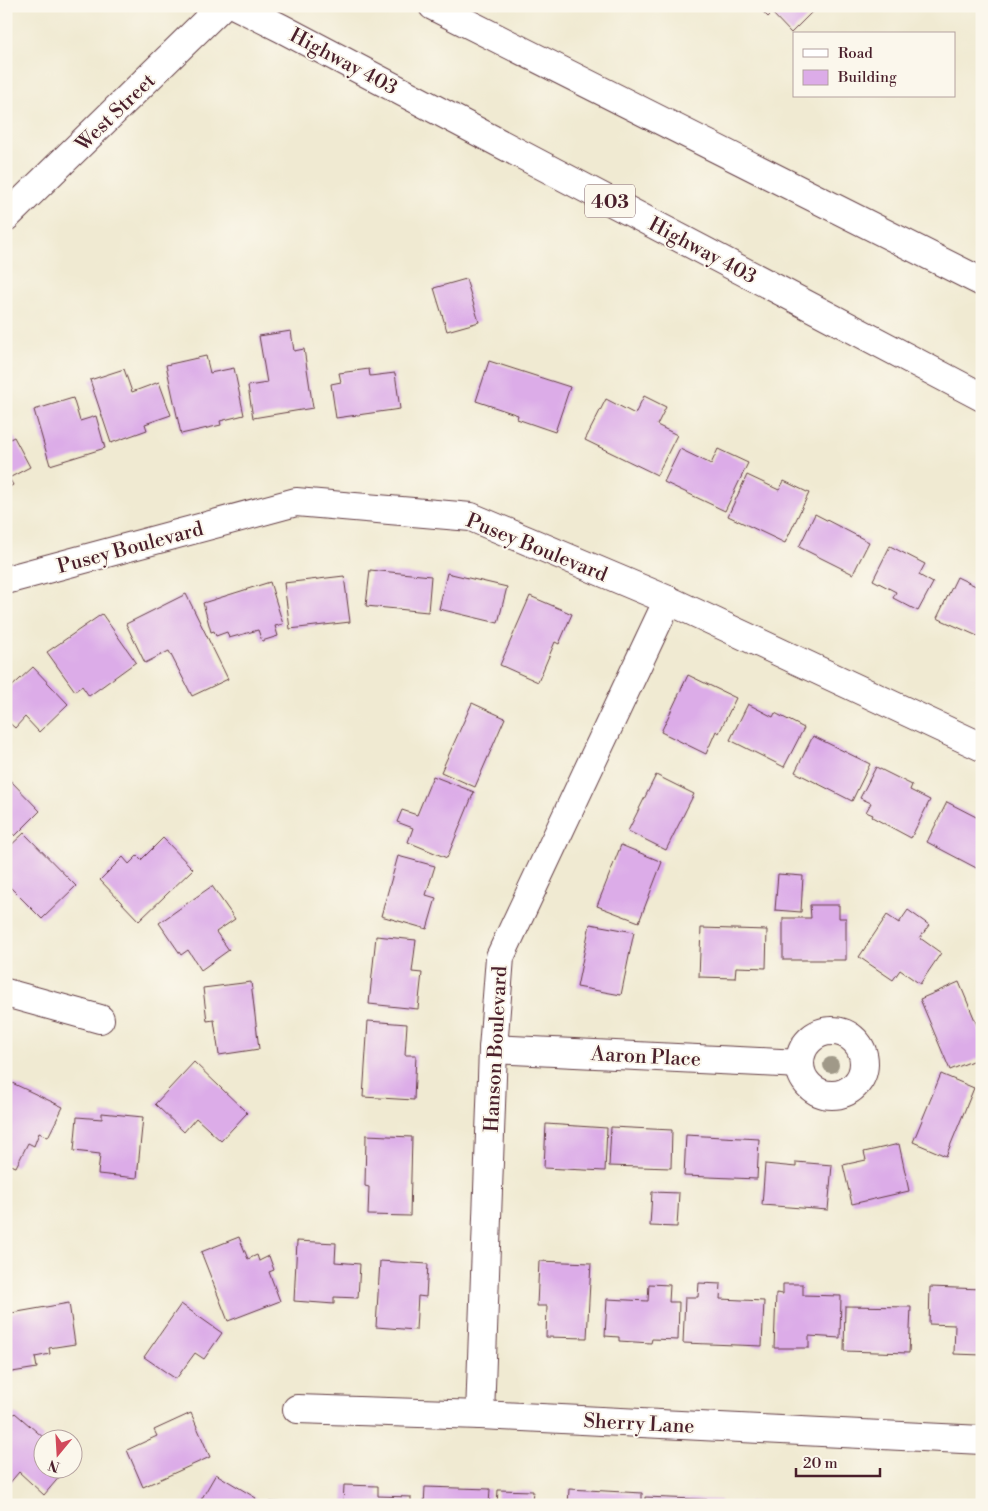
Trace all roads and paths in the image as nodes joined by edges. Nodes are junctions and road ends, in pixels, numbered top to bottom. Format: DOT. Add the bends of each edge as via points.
graph roads {
  1 [pos="222,6"];
  2 [pos="237,6"];
  3 [pos="432,6"];
  4 [pos="6,217"];
  5 [pos="982,282"];
  6 [pos="982,398"];
  7 [pos="6,580"];
  8 [pos="668,600"];
  9 [pos="982,747"];
  10 [pos="6,994"];
  11 [pos="100,1019"];
  12 [pos="493,1049"];
  13 [pos="800,1064"];
  14 [pos="297,1409"];
  15 [pos="480,1414"];
  16 [pos="982,1440"];
  1 -- 4 [label="main road, West Street"];
  2 -- 6 [label="main road, Highway 403 / 403"];
  3 -- 5 [label="main road"];
  7 -- 8 [label="main road, Pusey Boulevard" via="296,502 471,517"];
  8 -- 9 [label="main road, Pusey Boulevard"];
  8 -- 12 [label="main road, Hanson Boulevard" via="500,957"];
  10 -- 11 [label="main road"];
  12 -- 13 [label="main road, Aaron Place"];
  12 -- 15 [label="main road, Hanson Boulevard"];
  14 -- 15 [label="main road, Sherry Lane"];
  15 -- 16 [label="main road, Sherry Lane"];
}
